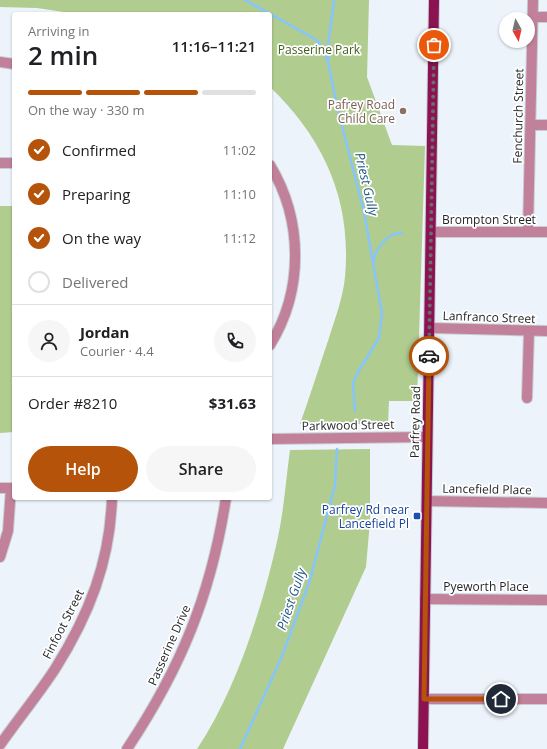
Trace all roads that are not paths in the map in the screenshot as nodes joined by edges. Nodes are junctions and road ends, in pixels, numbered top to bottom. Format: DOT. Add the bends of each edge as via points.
graph roads {
  1 [pos="434,0"];
  2 [pos="533,0"];
  3 [pos="533,12"];
  4 [pos="535,17"];
  5 [pos="547,17"];
  6 [pos="532,48"];
  7 [pos="0,62"];
  8 [pos="12,64"];
  9 [pos="531,125"];
  10 [pos="547,125"];
  11 [pos="0,163"];
  12 [pos="12,163"];
  13 [pos="272,168"];
  14 [pos="431,232"];
  15 [pos="528,232"];
  16 [pos="547,232"];
  17 [pos="430,328"];
  18 [pos="529,331"];
  19 [pos="547,331"];
  20 [pos="272,342"];
  21 [pos="528,398"];
  22 [pos="427,437"];
  23 [pos="272,439"];
  24 [pos="0,488"];
  25 [pos="12,488"];
  26 [pos="12,497"];
  27 [pos="112,500"];
  28 [pos="226,500"];
  29 [pos="427,502"];
  30 [pos="547,503"];
  31 [pos="0,557"];
  32 [pos="425,599"];
  33 [pos="547,600"];
  34 [pos="424,699"];
  35 [pos="547,699"];
  36 [pos="0,745"];
  37 [pos="127,749"];
  38 [pos="423,749"];
  1 -- 14 [label="main road, Parfrey Road"];
  2 -- 3 [label="street, Fenchurch Street"];
  4 -- 5 [label="street"];
  6 -- 9 [label="street, Fenchurch Street"];
  7 -- 8 [label="street"];
  9 -- 10 [label="street"];
  9 -- 15 [label="street, Fenchurch Street"];
  11 -- 12 [label="street"];
  13 -- 20 [label="street" via="289,206 295,241 295,271 289,302"];
  14 -- 15 [label="street, Brompton Street"];
  14 -- 17 [label="main road, Parfrey Road"];
  15 -- 16 [label="street, Brompton Street"];
  17 -- 18 [label="street, Lanfranco Street"];
  17 -- 22 [label="main road, Parfrey Road"];
  18 -- 19 [label="street, Lanfranco Street"];
  18 -- 21 [label="street"];
  22 -- 23 [label="street, Parkwood Street"];
  22 -- 29 [label="main road, Parfrey Road"];
  24 -- 25 [label="street"];
  26 -- 31 [label="street" via="8,531"];
  27 -- 36 [label="street, Finfoot Street" via="108,544 92,599 54,669"];
  28 -- 37 [label="street, Passerine Drive" via="211,574 193,628 159,699"];
  29 -- 30 [label="street, Lancefield Place"];
  29 -- 32 [label="main road, Parfrey Road"];
  32 -- 33 [label="street, Pyeworth Place"];
  32 -- 34 [label="main road, Parfrey Road"];
  34 -- 35 [label="street"];
  34 -- 38 [label="main road, Parfrey Road"];
}
